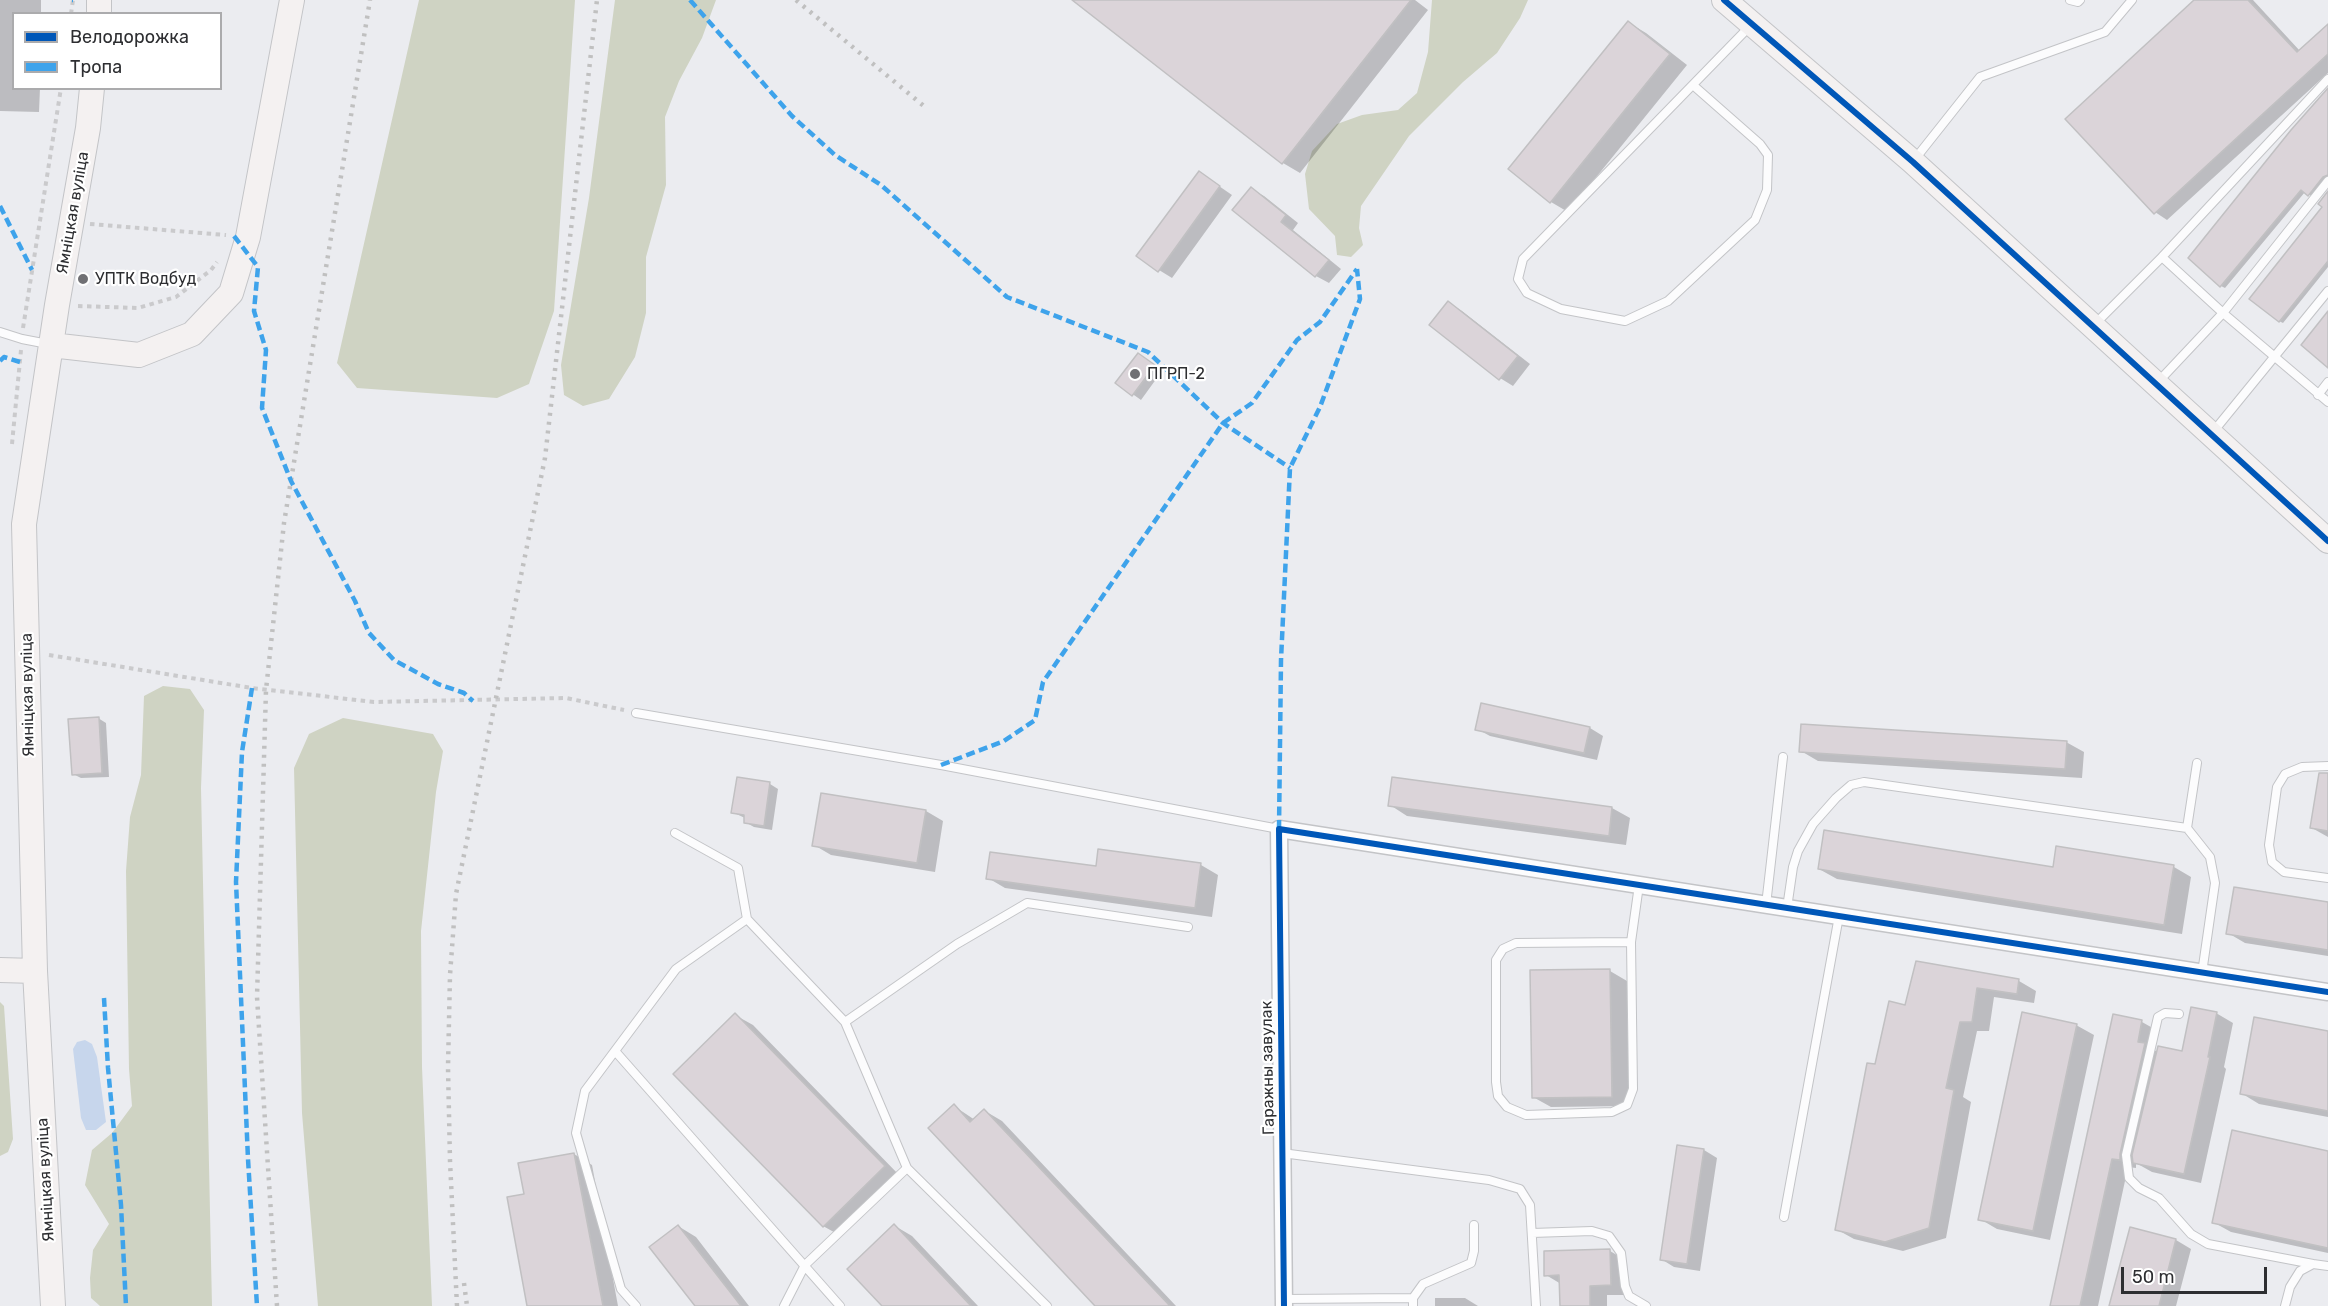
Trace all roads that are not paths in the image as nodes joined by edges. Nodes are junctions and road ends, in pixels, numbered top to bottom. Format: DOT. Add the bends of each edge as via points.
graph roads {
  1 [pos="292,0"];
  2 [pos="1724,0"];
  3 [pos="2070,0"];
  4 [pos="2080,0"];
  5 [pos="2132,0"];
  6 [pos="1752,24"];
  7 [pos="2328,79"];
  8 [pos="1694,86"];
  9 [pos="92,90"];
  10 [pos="1913,162"];
  11 [pos="2328,182"];
  12 [pos="2162,257"];
  13 [pos="2328,291"];
  14 [pos="2223,313"];
  15 [pos="2093,325"];
  16 [pos="0,332"];
  17 [pos="51,345"];
  18 [pos="2276,357"];
  19 [pos="2328,382"];
  20 [pos="2155,384"];
  21 [pos="2318,395"];
  22 [pos="2328,402"];
  23 [pos="2211,435"];
  24 [pos="2326,537"];
  25 [pos="636,712"];
  26 [pos="1783,757"];
  27 [pos="2198,763"];
  28 [pos="2328,766"];
  29 [pos="2187,828"];
  30 [pos="1279,829"];
  31 [pos="675,833"];
  32 [pos="2328,878"];
  33 [pos="1640,885"];
  34 [pos="1766,905"];
  35 [pos="1787,908"];
  36 [pos="1839,916"];
  37 [pos="747,919"];
  38 [pos="1188,927"];
  39 [pos="1631,942"];
  40 [pos="0,969"];
  41 [pos="35,971"];
  42 [pos="2202,973"];
  43 [pos="2328,992"];
  44 [pos="2179,1014"];
  45 [pos="844,1022"];
  46 [pos="615,1051"];
  47 [pos="1282,1154"];
  48 [pos="907,1168"];
  49 [pos="1784,1217"];
  50 [pos="1474,1225"];
  51 [pos="1532,1233"];
  52 [pos="2313,1264"];
  53 [pos="805,1265"];
  54 [pos="2328,1266"];
  55 [pos="1413,1302"];
  56 [pos="1283,1303"];
  57 [pos="53,1306"];
  58 [pos="636,1306"];
  59 [pos="784,1306"];
  60 [pos="840,1306"];
  61 [pos="1047,1306"];
  62 [pos="1536,1306"];
  63 [pos="1646,1306"];
  64 [pos="2285,1306"];
  1 -- 17 [label="main road" via="248,237 231,293 192,334 139,355"];
  2 -- 6 [label="main road"];
  3 -- 4 [label="lane"];
  5 -- 10 [label="lane" via="2105,32 1980,77"];
  6 -- 8 [label="lane"];
  6 -- 10 [label="main road"];
  7 -- 12 [label="lane"];
  8 -- 8 [label="lane" via="1523,259 1518,279 1527,293 1561,309 1625,321 1668,301 1755,220 1767,190 1768,155"];
  9 -- 17 [label="main road, Ямніцкая вуліца"];
  10 -- 15 [label="main road"];
  11 -- 14 [label="lane"];
  12 -- 14 [label="lane"];
  12 -- 15 [label="lane"];
  13 -- 18 [label="lane"];
  14 -- 18 [label="lane"];
  14 -- 20 [label="lane"];
  15 -- 20 [label="main road"];
  16 -- 17 [label="lane"];
  17 -- 41 [label="main road, Ямніцкая вуліца" via="24,524"];
  18 -- 21 [label="lane"];
  18 -- 23 [label="lane"];
  19 -- 21 [label="lane"];
  20 -- 23 [label="main road"];
  21 -- 22 [label="lane"];
  23 -- 24 [label="main road"];
  25 -- 30 [label="lane"];
  26 -- 34 [label="lane"];
  27 -- 29 [label="lane"];
  28 -- 32 [label="lane" via="2302,767 2285,774 2277,787 2269,845 2272,862 2284,872"];
  29 -- 35 [label="lane" via="1864,782 1851,785 1813,824 1793,867"];
  29 -- 42 [label="lane" via="2210,857 2215,884"];
  30 -- 33 [label="street"];
  30 -- 47 [label="street, Гаражны завулак"];
  31 -- 37 [label="lane" via="738,868"];
  33 -- 34 [label="street"];
  33 -- 39 [label="lane"];
  34 -- 35 [label="street"];
  35 -- 36 [label="street"];
  36 -- 42 [label="street"];
  36 -- 49 [label="lane"];
  37 -- 45 [label="lane"];
  37 -- 46 [label="lane" via="676,969"];
  38 -- 45 [label="lane" via="1027,903 957,944"];
  39 -- 39 [label="lane" via="1633,1089 1627,1105 1612,1113 1526,1115 1507,1107 1498,1096 1496,1082 1496,960 1503,949 1516,943"];
  40 -- 41 [label="main road"];
  41 -- 57 [label="main road, Ямніцкая вуліца"];
  42 -- 43 [label="street"];
  44 -- 52 [label="lane" via="2158,1017 2126,1155 2129,1178 2159,1198 2191,1234 2208,1244"];
  45 -- 48 [label="lane"];
  46 -- 53 [label="lane"];
  46 -- 58 [label="lane" via="585,1091 576,1133 621,1289"];
  47 -- 51 [label="lane" via="1489,1180 1520,1189 1530,1205"];
  47 -- 56 [label="street, Гаражны завулак"];
  48 -- 53 [label="lane"];
  48 -- 61 [label="lane"];
  50 -- 55 [label="lane" via="1471,1263 1423,1284"];
  51 -- 62 [label="lane"];
  51 -- 63 [label="lane" via="1592,1231 1609,1236 1621,1253 1629,1296"];
  52 -- 54 [label="lane"];
  52 -- 64 [label="lane" via="2300,1271"];
  53 -- 59 [label="lane"];
  53 -- 60 [label="lane"];
  55 -- 56 [label="lane"];
}
